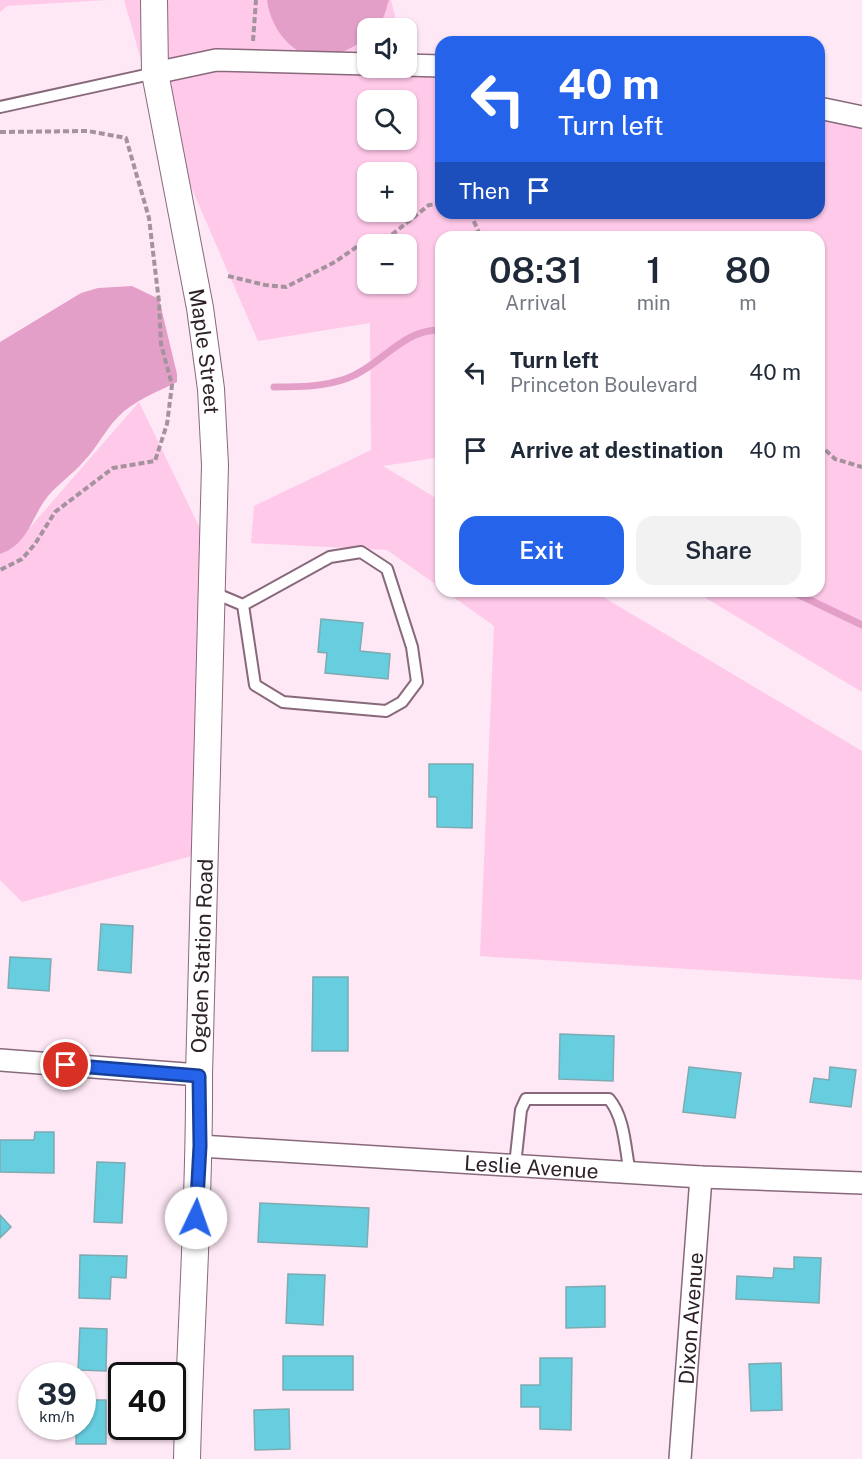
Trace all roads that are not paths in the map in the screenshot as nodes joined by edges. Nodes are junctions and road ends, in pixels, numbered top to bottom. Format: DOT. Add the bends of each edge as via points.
graph roads {
  1 [pos="154,0"];
  2 [pos="357,64"];
  3 [pos="417,65"];
  4 [pos="435,66"];
  5 [pos="155,73"];
  6 [pos="0,107"];
  7 [pos="825,109"];
  8 [pos="862,117"];
  9 [pos="212,592"];
  10 [pos="243,604"];
  11 [pos="211,633"];
  12 [pos="0,1060"];
  13 [pos="199,1076"];
  14 [pos="200,1146"];
  15 [pos="514,1165"];
  16 [pos="630,1173"];
  17 [pos="701,1177"];
  18 [pos="862,1183"];
  19 [pos="187,1459"];
  20 [pos="680,1459"];
  1 -- 5 [label="street, Maple Street"];
  2 -- 5 [label="street" via="216,60"];
  3 -- 4 [label="street"];
  5 -- 6 [label="lane"];
  5 -- 9 [label="street, Maple Street" via="200,308 211,389 215,465"];
  7 -- 8 [label="street"];
  9 -- 10 [label="lane"];
  9 -- 11 [label="street, Maple Street"];
  10 -- 10 [label="lane" via="255,685 283,702 386,711 402,702 417,682 412,647 387,569 361,552 330,557"];
  11 -- 13 [label="street, Ogden Station Road"];
  12 -- 13 [label="street"];
  13 -- 14 [label="street, Ogden Station Road"];
  14 -- 15 [label="street, Leslie Avenue"];
  14 -- 19 [label="street, Ogden Station Road"];
  15 -- 16 [label="street, Leslie Avenue"];
  15 -- 16 [label="lane" via="520,1110 526,1099 609,1099 620,1120"];
  16 -- 17 [label="street, Leslie Avenue"];
  17 -- 18 [label="street, Leslie Avenue"];
  17 -- 20 [label="street, Dixon Avenue"];
}
